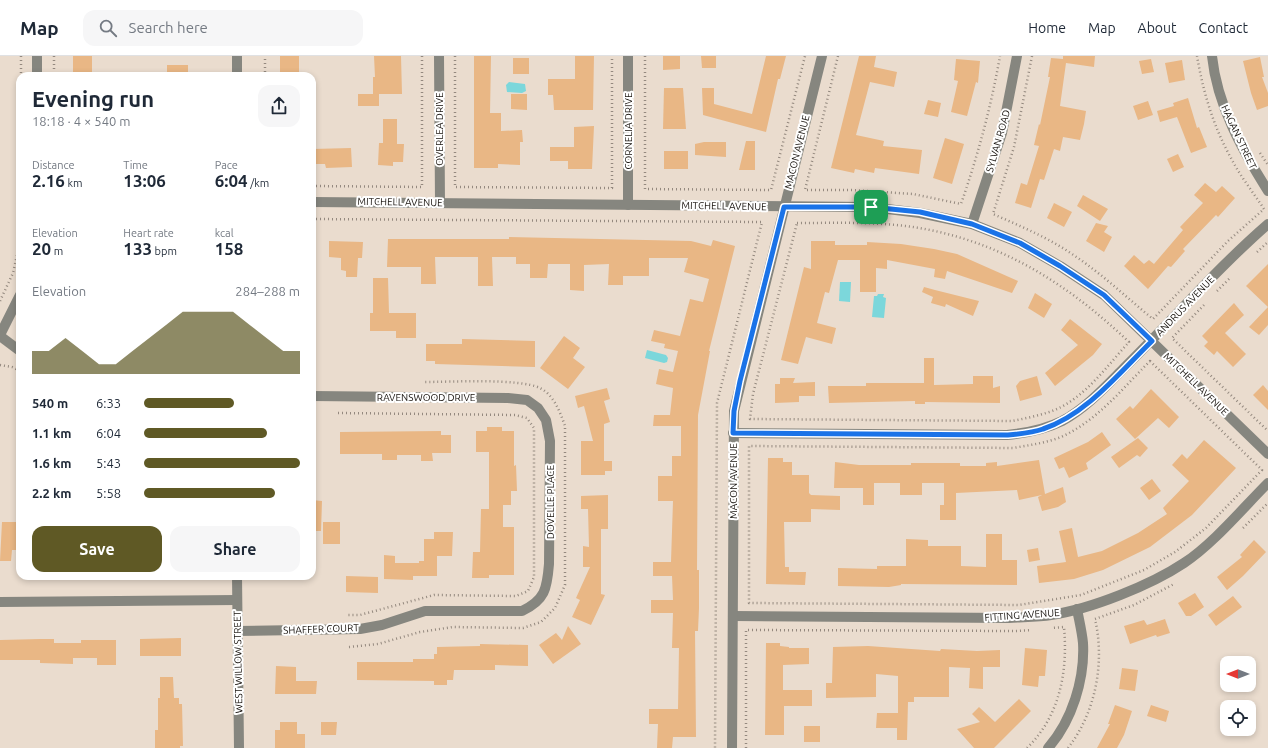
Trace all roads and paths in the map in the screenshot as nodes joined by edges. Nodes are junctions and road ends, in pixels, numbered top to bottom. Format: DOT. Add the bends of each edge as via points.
graph roads {
  1 [pos="21,56"];
  2 [pos="37,56"];
  3 [pos="54,56"];
  4 [pos="237,56"];
  5 [pos="265,56"];
  6 [pos="422,56"];
  7 [pos="439,56"];
  8 [pos="455,56"];
  9 [pos="612,56"];
  10 [pos="628,56"];
  11 [pos="645,56"];
  12 [pos="805,56"];
  13 [pos="822,56"];
  14 [pos="838,56"];
  15 [pos="1000,56"];
  16 [pos="1017,56"];
  17 [pos="1032,56"];
  18 [pos="1197,56"];
  19 [pos="1212,56"];
  20 [pos="21,72"];
  21 [pos="37,72"];
  22 [pos="54,72"];
  23 [pos="237,72"];
  24 [pos="265,72"];
  25 [pos="1258,149"];
  26 [pos="1268,165"];
  27 [pos="316,186"];
  28 [pos="1268,191"];
  29 [pos="316,202"];
  30 [pos="440,203"];
  31 [pos="628,205"];
  32 [pos="784,207"];
  33 [pos="316,220"];
  34 [pos="972,224"];
  35 [pos="1268,224"];
  36 [pos="1268,242"];
  37 [pos="1251,256"];
  38 [pos="16,260"];
  39 [pos="1235,272"];
  40 [pos="1215,293"];
  41 [pos="0,300"];
  42 [pos="16,303"];
  43 [pos="1204,304"];
  44 [pos="0,336"];
  45 [pos="1152,341"];
  46 [pos="16,347"];
  47 [pos="0,365"];
  48 [pos="16,370"];
  49 [pos="424,382"];
  50 [pos="316,396"];
  51 [pos="538,408"];
  52 [pos="338,413"];
  53 [pos="750,419"];
  54 [pos="1268,431"];
  55 [pos="733,433"];
  56 [pos="1268,454"];
  57 [pos="1268,483"];
  58 [pos="1268,503"];
  59 [pos="1241,530"];
  60 [pos="237,580"];
  61 [pos="1176,583"];
  62 [pos="542,597"];
  63 [pos="237,600"];
  64 [pos="0,602"];
  65 [pos="749,603"];
  66 [pos="1077,609"];
  67 [pos="346,615"];
  68 [pos="734,616"];
  69 [pos="1050,628"];
  70 [pos="1036,629"];
  71 [pos="237,631"];
  72 [pos="349,646"];
  73 [pos="239,748"];
  74 [pos="715,748"];
  75 [pos="732,748"];
  76 [pos="746,748"];
  77 [pos="1027,748"];
  78 [pos="1048,748"];
  79 [pos="1068,748"];
  1 -- 20 [label="path"];
  2 -- 21 [label="street"];
  3 -- 22 [label="path"];
  4 -- 23 [label="street"];
  5 -- 24 [label="path"];
  6 -- 27 [label="path" via="422,187"];
  7 -- 30 [label="street, OVERLEA DRIVE"];
  8 -- 9 [label="path" via="455,187 604,188 612,188"];
  10 -- 31 [label="street, CORNELIA DRIVE"];
  11 -- 12 [label="path" via="645,189 771,190"];
  13 -- 32 [label="street, MACON AVENUE"];
  14 -- 15 [label="path" via="805,190 913,194 961,204 977,158"];
  16 -- 34 [label="street, SYLVAN ROAD" via="1002,133"];
  17 -- 18 [label="path" via="1014,147 993,214 1032,231 1071,254 1153,319 1228,241 1264,209 1231,158 1214,122 1202,86"];
  19 -- 28 [label="street, HAGAN STREET" via="1213,70 1225,112 1247,158"];
  25 -- 26 [label="path"];
  29 -- 30 [label="street, MITCHELL AVENUE"];
  30 -- 31 [label="street, MITCHELL AVENUE"];
  31 -- 32 [label="street, MITCHELL AVENUE"];
  32 -- 34 [label="street, MITCHELL AVENUE" via="871,207 920,212"];
  32 -- 55 [label="street, MACON AVENUE" via="740,381"];
  33 -- 74 [label="path" via="762,222 717,403"];
  34 -- 45 [label="street, MITCHELL AVENUE" via="1020,243 1060,266 1104,295"];
  35 -- 45 [label="street, ANDRUS AVENUE" via="1245,244"];
  36 -- 37 [label="path"];
  38 -- 41 [label="path" via="13,273"];
  39 -- 40 [label="path"];
  42 -- 44 [label="street"];
  43 -- 54 [label="path" via="1172,338"];
  44 -- 46 [label="street"];
  45 -- 55 [label="street, ANDRUS AVENUE" via="1082,409 1043,430 1007,435"];
  45 -- 56 [label="street, MITCHELL AVENUE"];
  47 -- 48 [label="path"];
  49 -- 72 [label="path" via="519,383 541,388 558,406 565,426 565,585 555,608 541,622 523,628 454,627 420,632 378,644"];
  50 -- 51 [label="street, RAVENSWOOD DRIVE" via="508,398 527,400"];
  51 -- 62 [label="street, DOVELLE PLACE" via="546,420 550,441 549,564"];
  52 -- 67 [label="path" via="515,415 527,418 534,428 534,577 528,591 516,596 434,595 360,615"];
  53 -- 53 [label="path" via="1012,421 1033,417 1058,408 1080,393 1129,342 1079,298 1044,274 1006,254 930,230 862,224 796,223 753,394"];
  55 -- 68 [label="street, MACON AVENUE"];
  57 -- 66 [label="street, FITTING AVENUE" via="1221,532 1185,563 1144,586"];
  58 -- 59 [label="path"];
  60 -- 63 [label="street, WEST WILLOW STREET"];
  61 -- 79 [label="path" via="1134,605 1095,619 1099,637 1099,667 1093,701 1077,736"];
  62 -- 71 [label="street, SHAFFER COURT" via="522,611 425,611 382,625 360,629"];
  63 -- 64 [label="street"];
  63 -- 71 [label="street, WEST WILLOW STREET"];
  65 -- 65 [label="path" via="749,446 1013,448 1038,444 1061,436 1102,410 1150,361 1262,470 1206,528 1175,552 1144,570 1081,595 1019,605"];
  66 -- 68 [label="street, FITTING AVENUE" via="1051,615 1009,618"];
  66 -- 78 [label="street" via="1083,643 1082,673 1073,706 1057,738"];
  68 -- 75 [label="street, MACON AVENUE"];
  69 -- 77 [label="path" via="1064,627 1066,653 1061,690 1051,716"];
  70 -- 76 [label="path" via="746,630"];
  71 -- 73 [label="street, WEST WILLOW STREET"];
}
